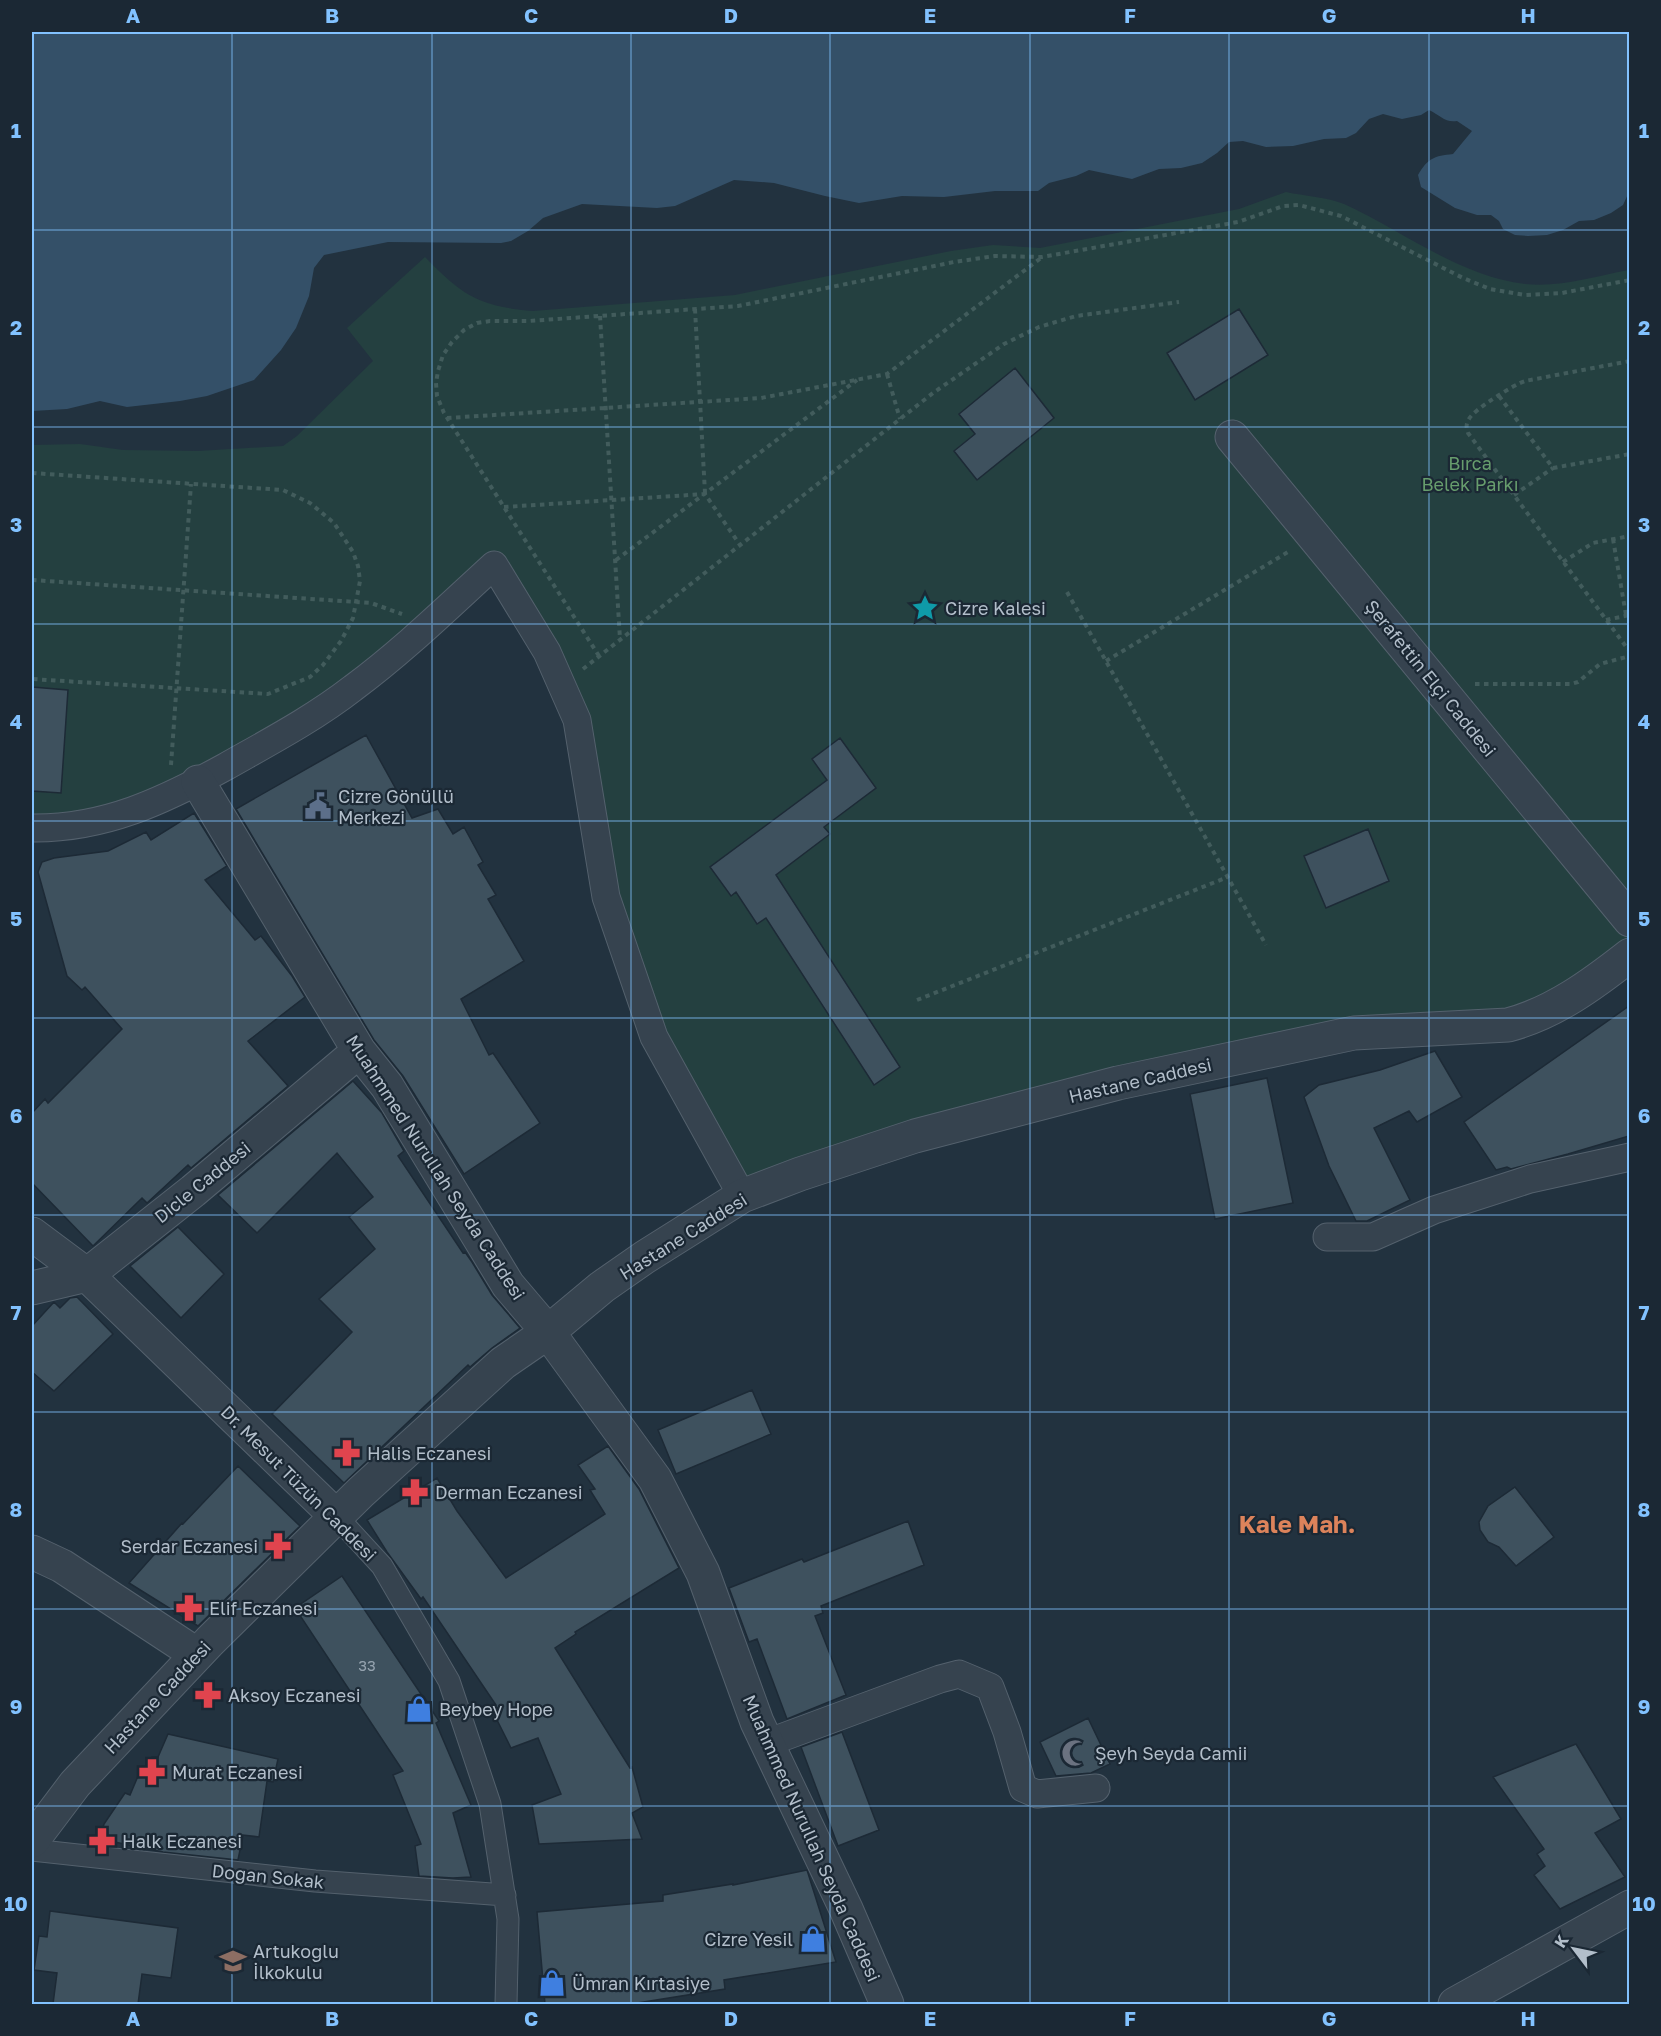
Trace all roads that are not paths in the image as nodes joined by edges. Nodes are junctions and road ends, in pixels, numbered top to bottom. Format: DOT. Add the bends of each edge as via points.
graph roads {
  1 [pos="1232,437"];
  2 [pos="198,782"];
  3 [pos="32,828"];
  4 [pos="1629,920"];
  5 [pos="1629,955"];
  6 [pos="359,1051"];
  7 [pos="1629,1157"];
  8 [pos="742,1196"];
  9 [pos="32,1234"];
  10 [pos="1327,1237"];
  11 [pos="87,1275"];
  12 [pos="32,1288"];
  13 [pos="548,1332"];
  14 [pos="336,1516"];
  15 [pos="32,1552"];
  16 [pos="196,1654"];
  17 [pos="766,1743"];
  18 [pos="1096,1788"];
  19 [pos="32,1840"];
  20 [pos="32,1850"];
  21 [pos="505,1895"];
  22 [pos="1629,1907"];
  23 [pos="506,2004"];
  24 [pos="887,2004"];
  25 [pos="1455,2004"];
  1 -- 4 [label="street, Şerafettin Elçi Caddesi"];
  2 -- 3 [label="street" via="130,813 83,824"];
  2 -- 6 [label="street, Muahmmed Nurullah Seyda Caddesi"];
  2 -- 8 [label="street" via="299,726 353,688 494,565 547,652 577,720 606,897 654,1037"];
  5 -- 8 [label="street, Hastane Caddesi" via="1542,1014 1508,1025 1354,1033 1118,1083 915,1136"];
  6 -- 11 [label="street, Dicle Caddesi"];
  6 -- 13 [label="street, Muahmmed Nurullah Seyda Caddesi" via="387,1086 508,1285"];
  7 -- 10 [label="street" via="1530,1179 1434,1210 1372,1237"];
  8 -- 13 [label="street, Hastane Caddesi" via="602,1287"];
  9 -- 11 [label="street, Dr. Mesut Tüzün Caddesi"];
  11 -- 12 [label="street, Dicle Caddesi"];
  11 -- 14 [label="street, Dr. Mesut Tüzün Caddesi"];
  13 -- 14 [label="street, Hastane Caddesi" via="503,1363"];
  13 -- 17 [label="street, Muahmmed Nurullah Seyda Caddesi" via="655,1479 703,1573"];
  14 -- 16 [label="street, Hastane Caddesi"];
  14 -- 21 [label="street, Dr. Mesut Tüzün Caddesi" via="382,1566 449,1681 490,1803"];
  15 -- 16 [label="street" via="62,1566"];
  16 -- 19 [label="street, Hastane Caddesi" via="75,1784"];
  17 -- 18 [label="street" via="959,1674 990,1687 1023,1788 1037,1794"];
  17 -- 24 [label="street, Muahmmed Nurullah Seyda Caddesi"];
  20 -- 21 [label="street, Doğan Sokak" via="315,1881"];
  21 -- 23 [label="street, Dr. Mesut Tüzün Caddesi"];
  22 -- 25 [label="street"];
}
